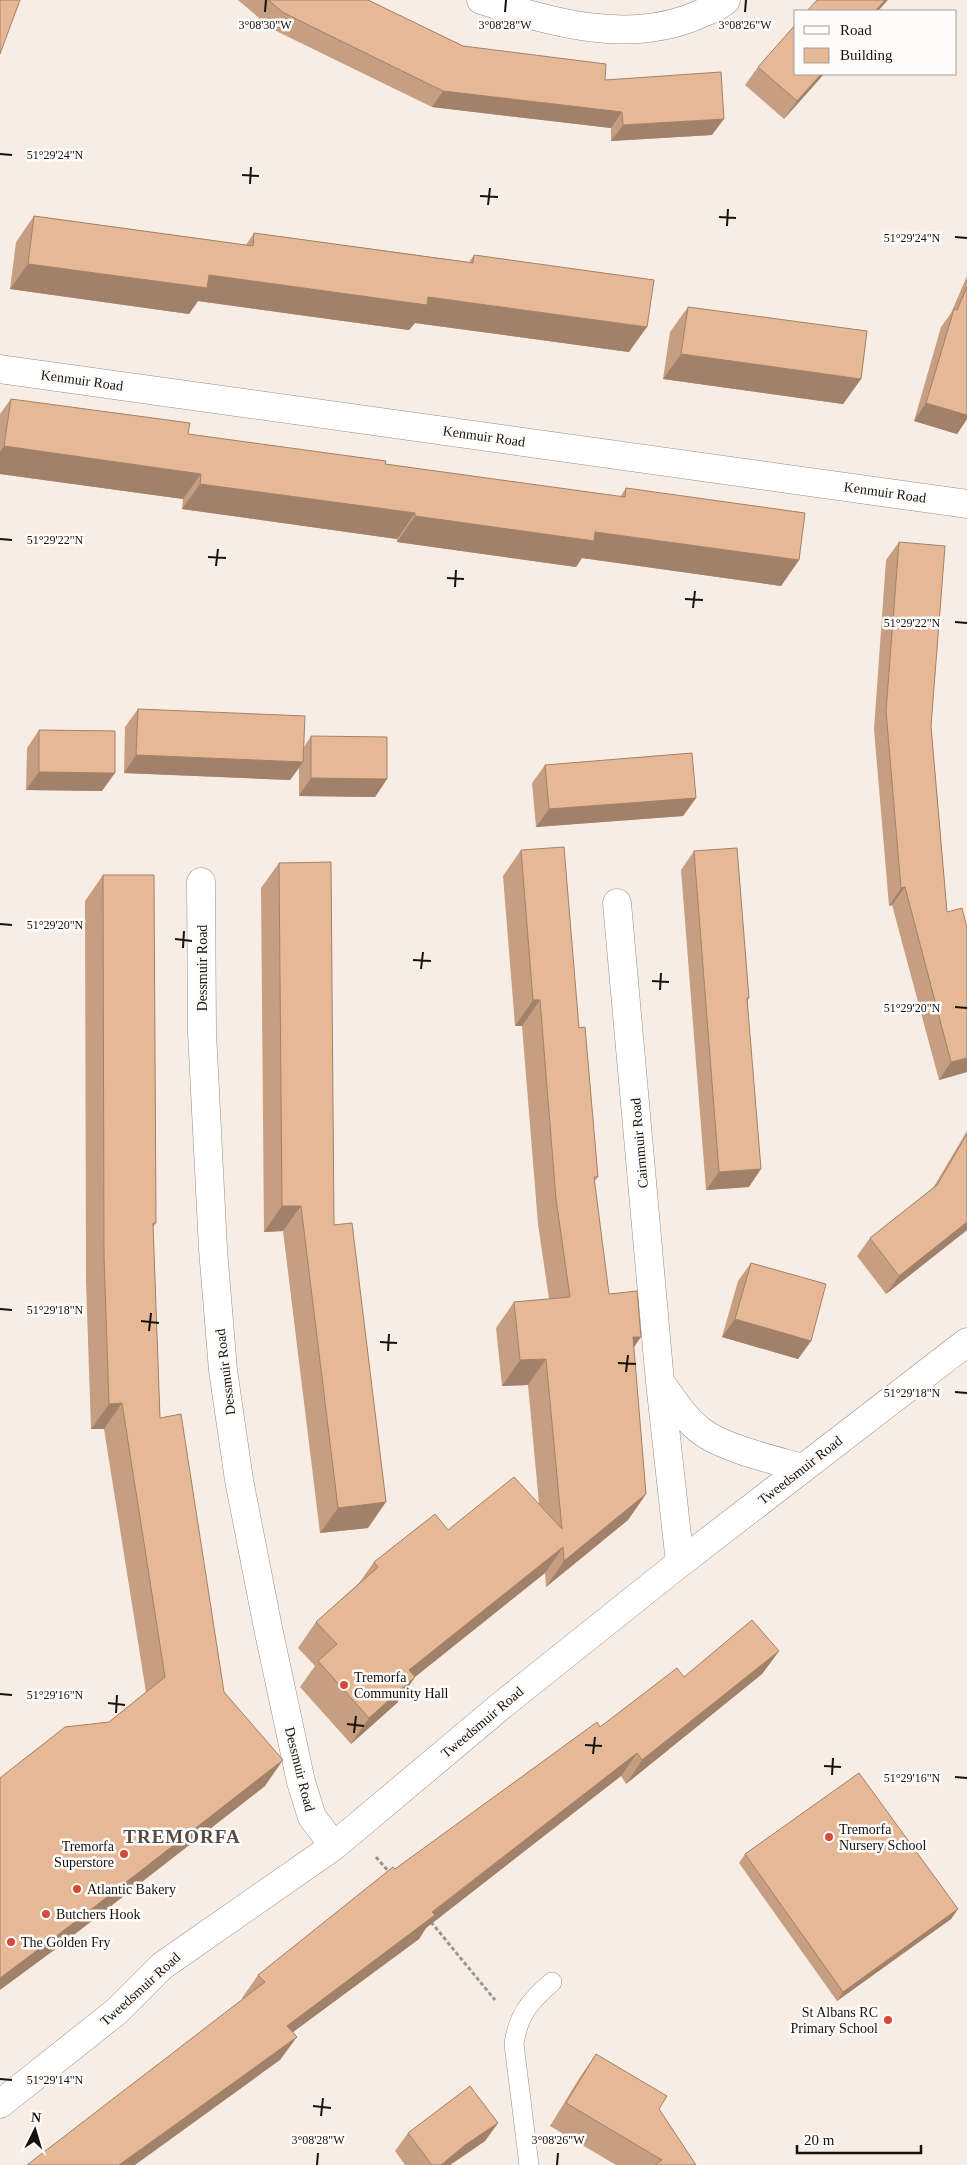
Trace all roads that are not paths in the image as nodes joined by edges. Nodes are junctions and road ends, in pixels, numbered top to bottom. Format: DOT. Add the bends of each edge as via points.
graph roads {
  1 [pos="481,0"];
  2 [pos="726,0"];
  3 [pos="0,369"];
  4 [pos="967,504"];
  5 [pos="201,882"];
  6 [pos="617,904"];
  7 [pos="967,1342"];
  8 [pos="660,1382"];
  9 [pos="802,1468"];
  10 [pos="680,1563"];
  11 [pos="344,1838"];
  12 [pos="552,1982"];
  13 [pos="0,2104"];
  14 [pos="529,2165"];
  1 -- 2 [label="street" via="536,18 594,29 681,23"];
  3 -- 4 [label="street, Kenmuir Road"];
  5 -- 11 [label="street, Dessmuir Road" via="202,1032 223,1370 243,1499 301,1782 312,1817"];
  6 -- 8 [label="street, Cairnmuir Road"];
  7 -- 9 [label="street, Tweedsmuir Road"];
  8 -- 9 [label="street" via="685,1416 702,1432 738,1449"];
  8 -- 10 [label="street, Cairnmuir Road"];
  9 -- 10 [label="street, Tweedsmuir Road"];
  10 -- 11 [label="street, Tweedsmuir Road" via="502,1705"];
  11 -- 13 [label="street, Tweedsmuir Road" via="162,1966 117,2011"];
  12 -- 14 [label="lane" via="532,1999 516,2026 514,2060"];
}
